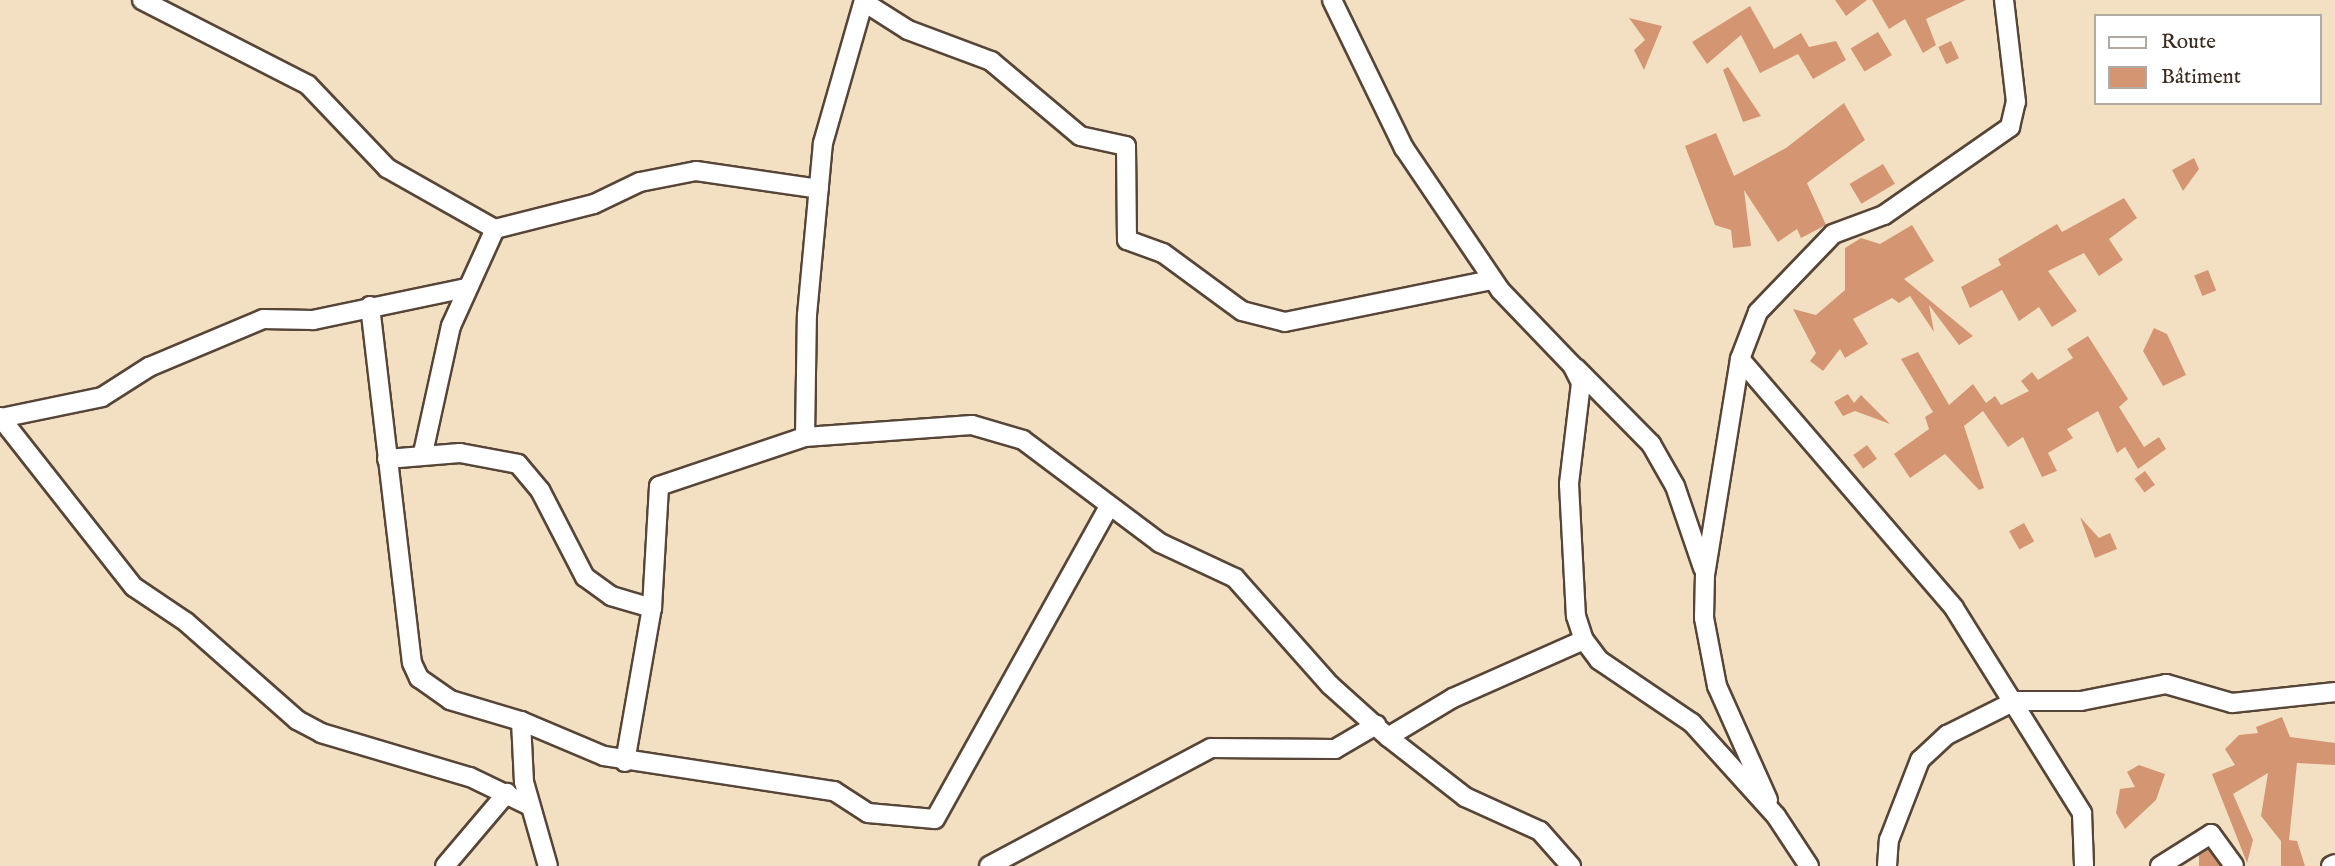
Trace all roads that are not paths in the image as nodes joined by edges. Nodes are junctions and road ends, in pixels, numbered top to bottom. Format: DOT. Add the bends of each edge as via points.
graph roads {
  1 [pos="142,0"];
  2 [pos="1332,0"];
  3 [pos="2004,0"];
  4 [pos="864,1"];
  5 [pos="819,189"];
  6 [pos="495,229"];
  7 [pos="1492,279"];
  8 [pos="466,288"];
  9 [pos="370,306"];
  10 [pos="1740,359"];
  11 [pos="1572,365"];
  12 [pos="0,418"];
  13 [pos="805,437"];
  14 [pos="423,453"];
  15 [pos="387,459"];
  16 [pos="1108,508"];
  17 [pos="1705,575"];
  18 [pos="652,608"];
  19 [pos="1584,640"];
  20 [pos="2335,692"];
  21 [pos="2015,701"];
  22 [pos="521,720"];
  23 [pos="1382,731"];
  24 [pos="625,762"];
  25 [pos="507,793"];
  26 [pos="530,806"];
  27 [pos="1776,816"];
  28 [pos="445,866"];
  29 [pos="548,866"];
  30 [pos="989,866"];
  31 [pos="1571,866"];
  32 [pos="1809,866"];
  33 [pos="1887,866"];
  34 [pos="2084,866"];
  35 [pos="2160,866"];
  36 [pos="2234,866"];
  1 -- 6 [label="street" via="308,85 387,168"];
  2 -- 7 [label="street" via="1374,97"];
  3 -- 10 [label="street" via="2016,102 2010,127 1884,215 1833,234 1758,312"];
  4 -- 5 [label="street" via="823,143"];
  4 -- 7 [label="street" via="908,30 991,61 1080,136 1126,146 1127,240 1163,253 1242,311 1285,323"];
  5 -- 6 [label="street" via="696,171 640,182 594,204"];
  5 -- 13 [label="street" via="806,325"];
  6 -- 8 [label="street"];
  7 -- 11 [label="street"];
  8 -- 9 [label="street"];
  8 -- 14 [label="street" via="445,346"];
  9 -- 12 [label="street" via="313,320 263,319 149,367 102,397"];
  9 -- 15 [label="street"];
  10 -- 17 [label="street"];
  10 -- 21 [label="street" via="1919,564"];
  11 -- 17 [label="street" via="1651,444 1675,486"];
  11 -- 19 [label="street" via="1582,406 1569,484 1576,616"];
  12 -- 25 [label="street" via="134,587 186,622 297,720"];
  13 -- 16 [label="street" via="943,423 1000,429 1042,453"];
  13 -- 18 [label="street" via="659,486"];
  14 -- 15 [label="street"];
  14 -- 18 [label="street" via="491,456 518,464 540,490 585,577 611,596"];
  15 -- 22 [label="street" via="412,663 419,678 450,700"];
  16 -- 23 [label="street" via="1160,543 1235,578 1330,685"];
  16 -- 24 [label="street" via="935,819 868,813 821,789"];
  17 -- 27 [label="street" via="1707,654"];
  18 -- 24 [label="street"];
  19 -- 23 [label="street"];
  19 -- 27 [label="street" via="1599,660 1692,723"];
  20 -- 21 [label="street" via="2232,703 2166,684 2081,701"];
  21 -- 33 [label="street" via="1947,735 1920,760 1889,840"];
  21 -- 34 [label="street" via="2082,813"];
  22 -- 24 [label="street"];
  22 -- 26 [label="street"];
  23 -- 30 [label="street" via="1335,749 1211,748"];
  23 -- 31 [label="street" via="1465,797 1540,831"];
  25 -- 26 [label="street"];
  25 -- 28 [label="street"];
  26 -- 29 [label="street"];
  27 -- 32 [label="street"];
  35 -- 36 [label="street" via="2210,834"];
}
